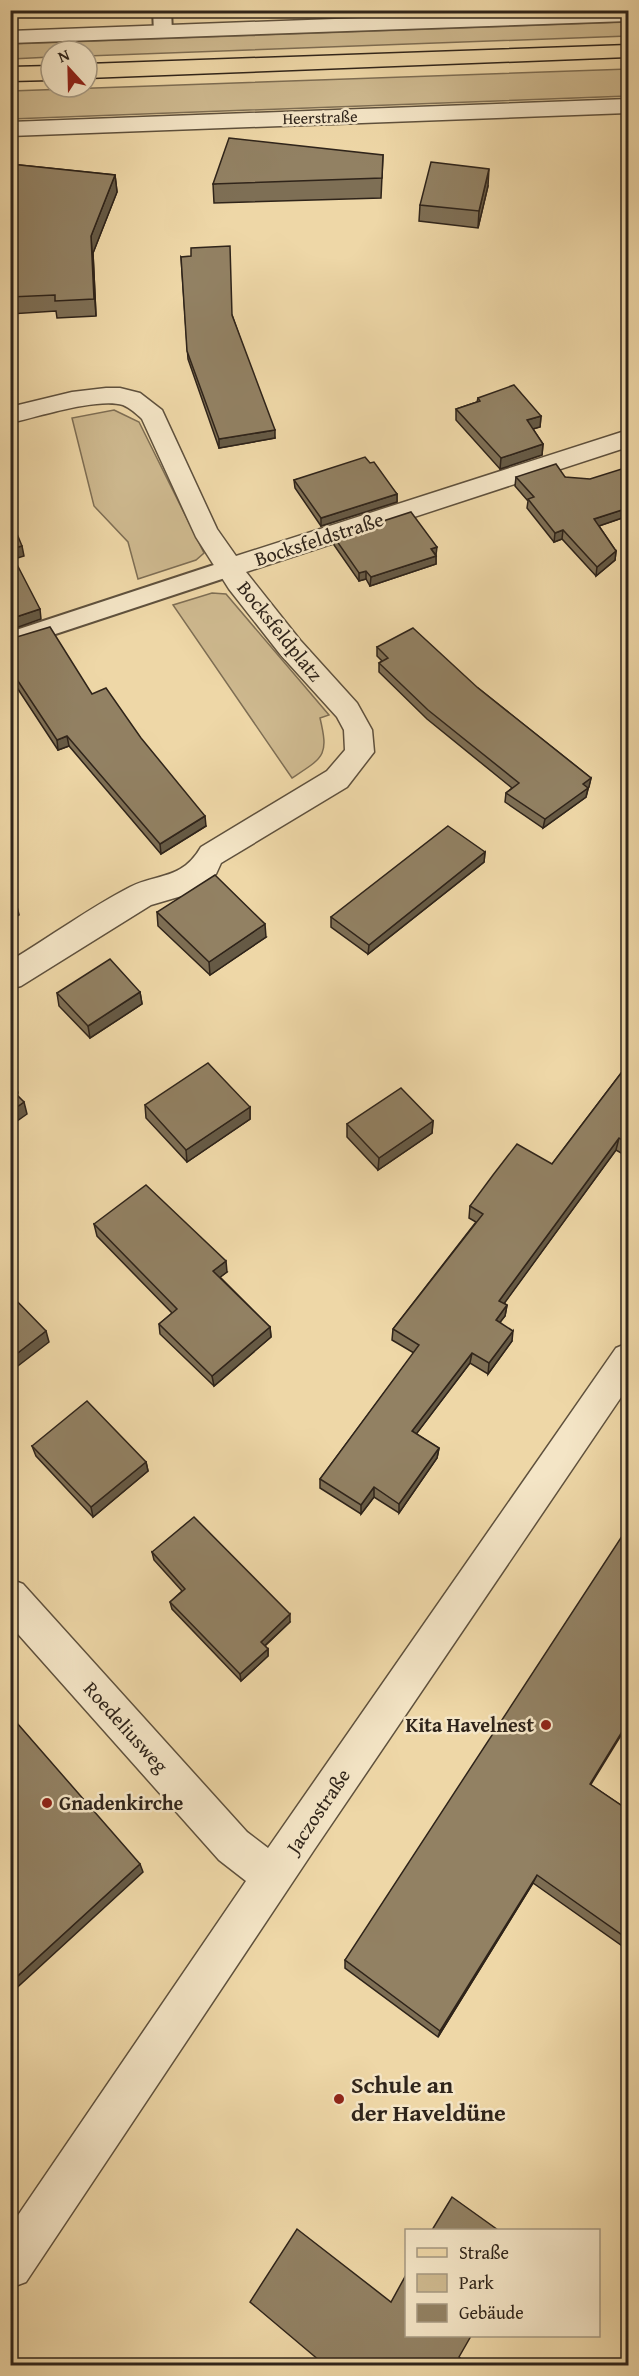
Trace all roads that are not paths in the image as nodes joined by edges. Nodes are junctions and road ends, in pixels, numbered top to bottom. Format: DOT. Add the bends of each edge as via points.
graph roads {
  1 [pos="628,15"];
  2 [pos="162,21"];
  3 [pos="10,37"];
  4 [pos="628,51"];
  5 [pos="99,71"];
  6 [pos="39,73"];
  7 [pos="10,74"];
  8 [pos="628,105"];
  9 [pos="10,129"];
  10 [pos="10,415"];
  11 [pos="628,438"];
  12 [pos="229,568"];
  13 [pos="10,641"];
  14 [pos="10,977"];
  15 [pos="628,1359"];
  16 [pos="10,1597"];
  17 [pos="273,1876"];
  18 [pos="10,2266"];
  1 -- 2 [label="street"];
  2 -- 3 [label="street"];
  4 -- 5 [label="main road"];
  6 -- 7 [label="main road"];
  8 -- 9 [label="street, Heerstraße"];
  10 -- 12 [label="street, Bocksfeldplatz" via="109,395 131,398 144,406 153,416 205,531"];
  11 -- 12 [label="street, Bocksfeldstraße"];
  12 -- 13 [label="lane, Bocksfeldstraße"];
  12 -- 14 [label="street, Bocksfeldplatz" via="290,647 347,710 358,730 360,752 337,779 211,855 196,873 174,887 142,896"];
  15 -- 17 [label="street, Jaczostraße"];
  16 -- 17 [label="street, Roedeliusweg" via="233,1846"];
  17 -- 18 [label="street, Jaczostraße"];
}
